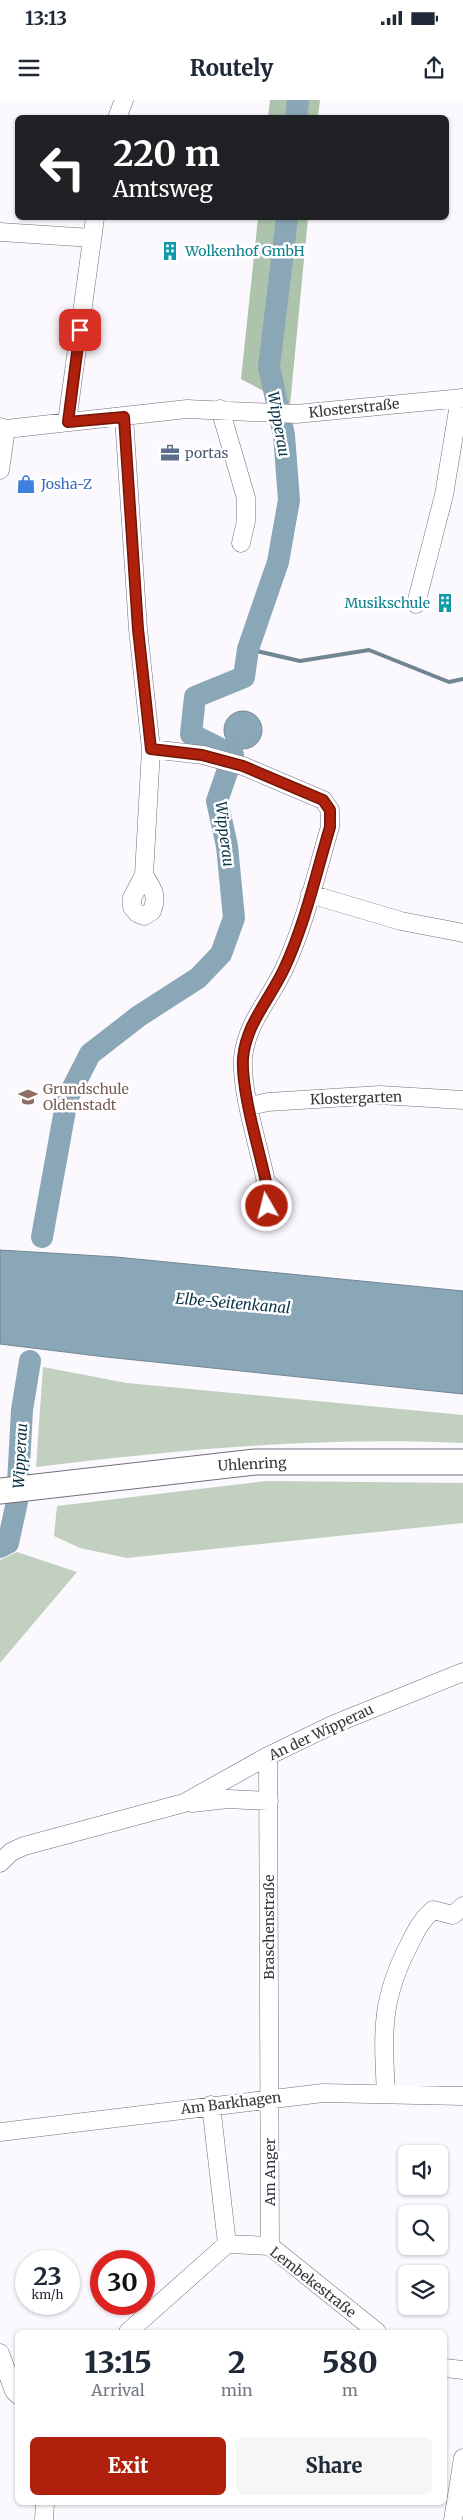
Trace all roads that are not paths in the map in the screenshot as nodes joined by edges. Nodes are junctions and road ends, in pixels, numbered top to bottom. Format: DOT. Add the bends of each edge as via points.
graph roads {
  1 [pos="124,100"];
  2 [pos="118,115"];
  3 [pos="95,220"];
  4 [pos="0,232"];
  5 [pos="92,238"];
  6 [pos="462,398"];
  7 [pos="220,409"];
  8 [pos="124,417"];
  9 [pos="68,422"];
  10 [pos="3,428"];
  11 [pos="0,470"];
  12 [pos="241,543"];
  13 [pos="416,604"];
  14 [pos="151,749"];
  15 [pos="144,875"];
  16 [pos="310,894"];
  17 [pos="463,933"];
  18 [pos="463,1100"];
  19 [pos="250,1106"];
  20 [pos="266,1182"];
  21 [pos="463,1462"];
  22 [pos="0,1492"];
  23 [pos="463,1672"];
  24 [pos="268,1756"];
  25 [pos="268,1801"];
  26 [pos="184,1804"];
  27 [pos="0,1863"];
  28 [pos="463,1906"];
  29 [pos="386,2094"];
  30 [pos="463,2096"];
  31 [pos="270,2098"];
  32 [pos="211,2105"];
  33 [pos="0,2132"];
  34 [pos="227,2244"];
  35 [pos="270,2246"];
  36 [pos="130,2330"];
  37 [pos="375,2330"];
  38 [pos="0,2353"];
  39 [pos="447,2368"];
  40 [pos="463,2370"];
  41 [pos="15,2392"];
  42 [pos="463,2458"];
  43 [pos="45,2505"];
  44 [pos="44,2520"];
  45 [pos="453,2520"];
  1 -- 2 [label="street"];
  3 -- 5 [label="street"];
  4 -- 5 [label="street"];
  5 -- 9 [label="street"];
  6 -- 7 [label="street, Klosterstraße" via="296,414"];
  6 -- 13 [label="street" via="444,495"];
  7 -- 8 [label="street, Klosterstraße" via="187,409"];
  7 -- 12 [label="street" via="246,498 246,521"];
  8 -- 9 [label="street, Klosterstraße"];
  8 -- 14 [label="street" via="138,629"];
  9 -- 10 [label="street, Klosterstraße"];
  10 -- 11 [label="street"];
  14 -- 15 [label="street"];
  14 -- 16 [label="street" via="202,755 243,766 323,800 330,810 330,827"];
  16 -- 17 [label="street" via="401,921"];
  16 -- 19 [label="street" via="284,970 254,1020 245,1046 244,1078"];
  18 -- 19 [label="street, Klostergarten" via="380,1095"];
  19 -- 20 [label="street"];
  21 -- 22 [label="highway, Uhlenring" via="254,1462"];
  23 -- 24 [label="street, An der Wipperau" via="332,1725"];
  24 -- 25 [label="street, Braschenstraße"];
  24 -- 26 [label="street, An der Wipperau"];
  25 -- 26 [label="street, An der Wipperau" via="228,1799"];
  25 -- 31 [label="street, Braschenstraße"];
  26 -- 27 [label="street, An der Wipperau" via="24,1846 11,1852"];
  28 -- 29 [label="street" via="453,1915 433,1910 422,1919 394,1974 383,2037"];
  29 -- 30 [label="street, Am Barkhagen"];
  29 -- 31 [label="street, Am Barkhagen" via="323,2093"];
  31 -- 32 [label="street, Am Barkhagen"];
  31 -- 35 [label="street, Am Anger"];
  32 -- 33 [label="street, Am Barkhagen"];
  32 -- 34 [label="street"];
  34 -- 35 [label="street, Lembekestraße"];
  34 -- 36 [label="street"];
  35 -- 37 [label="street, Lembekestraße"];
  38 -- 41 [label="street"];
  39 -- 40 [label="street"];
  42 -- 45 [label="street"];
  43 -- 44 [label="street"];
}
